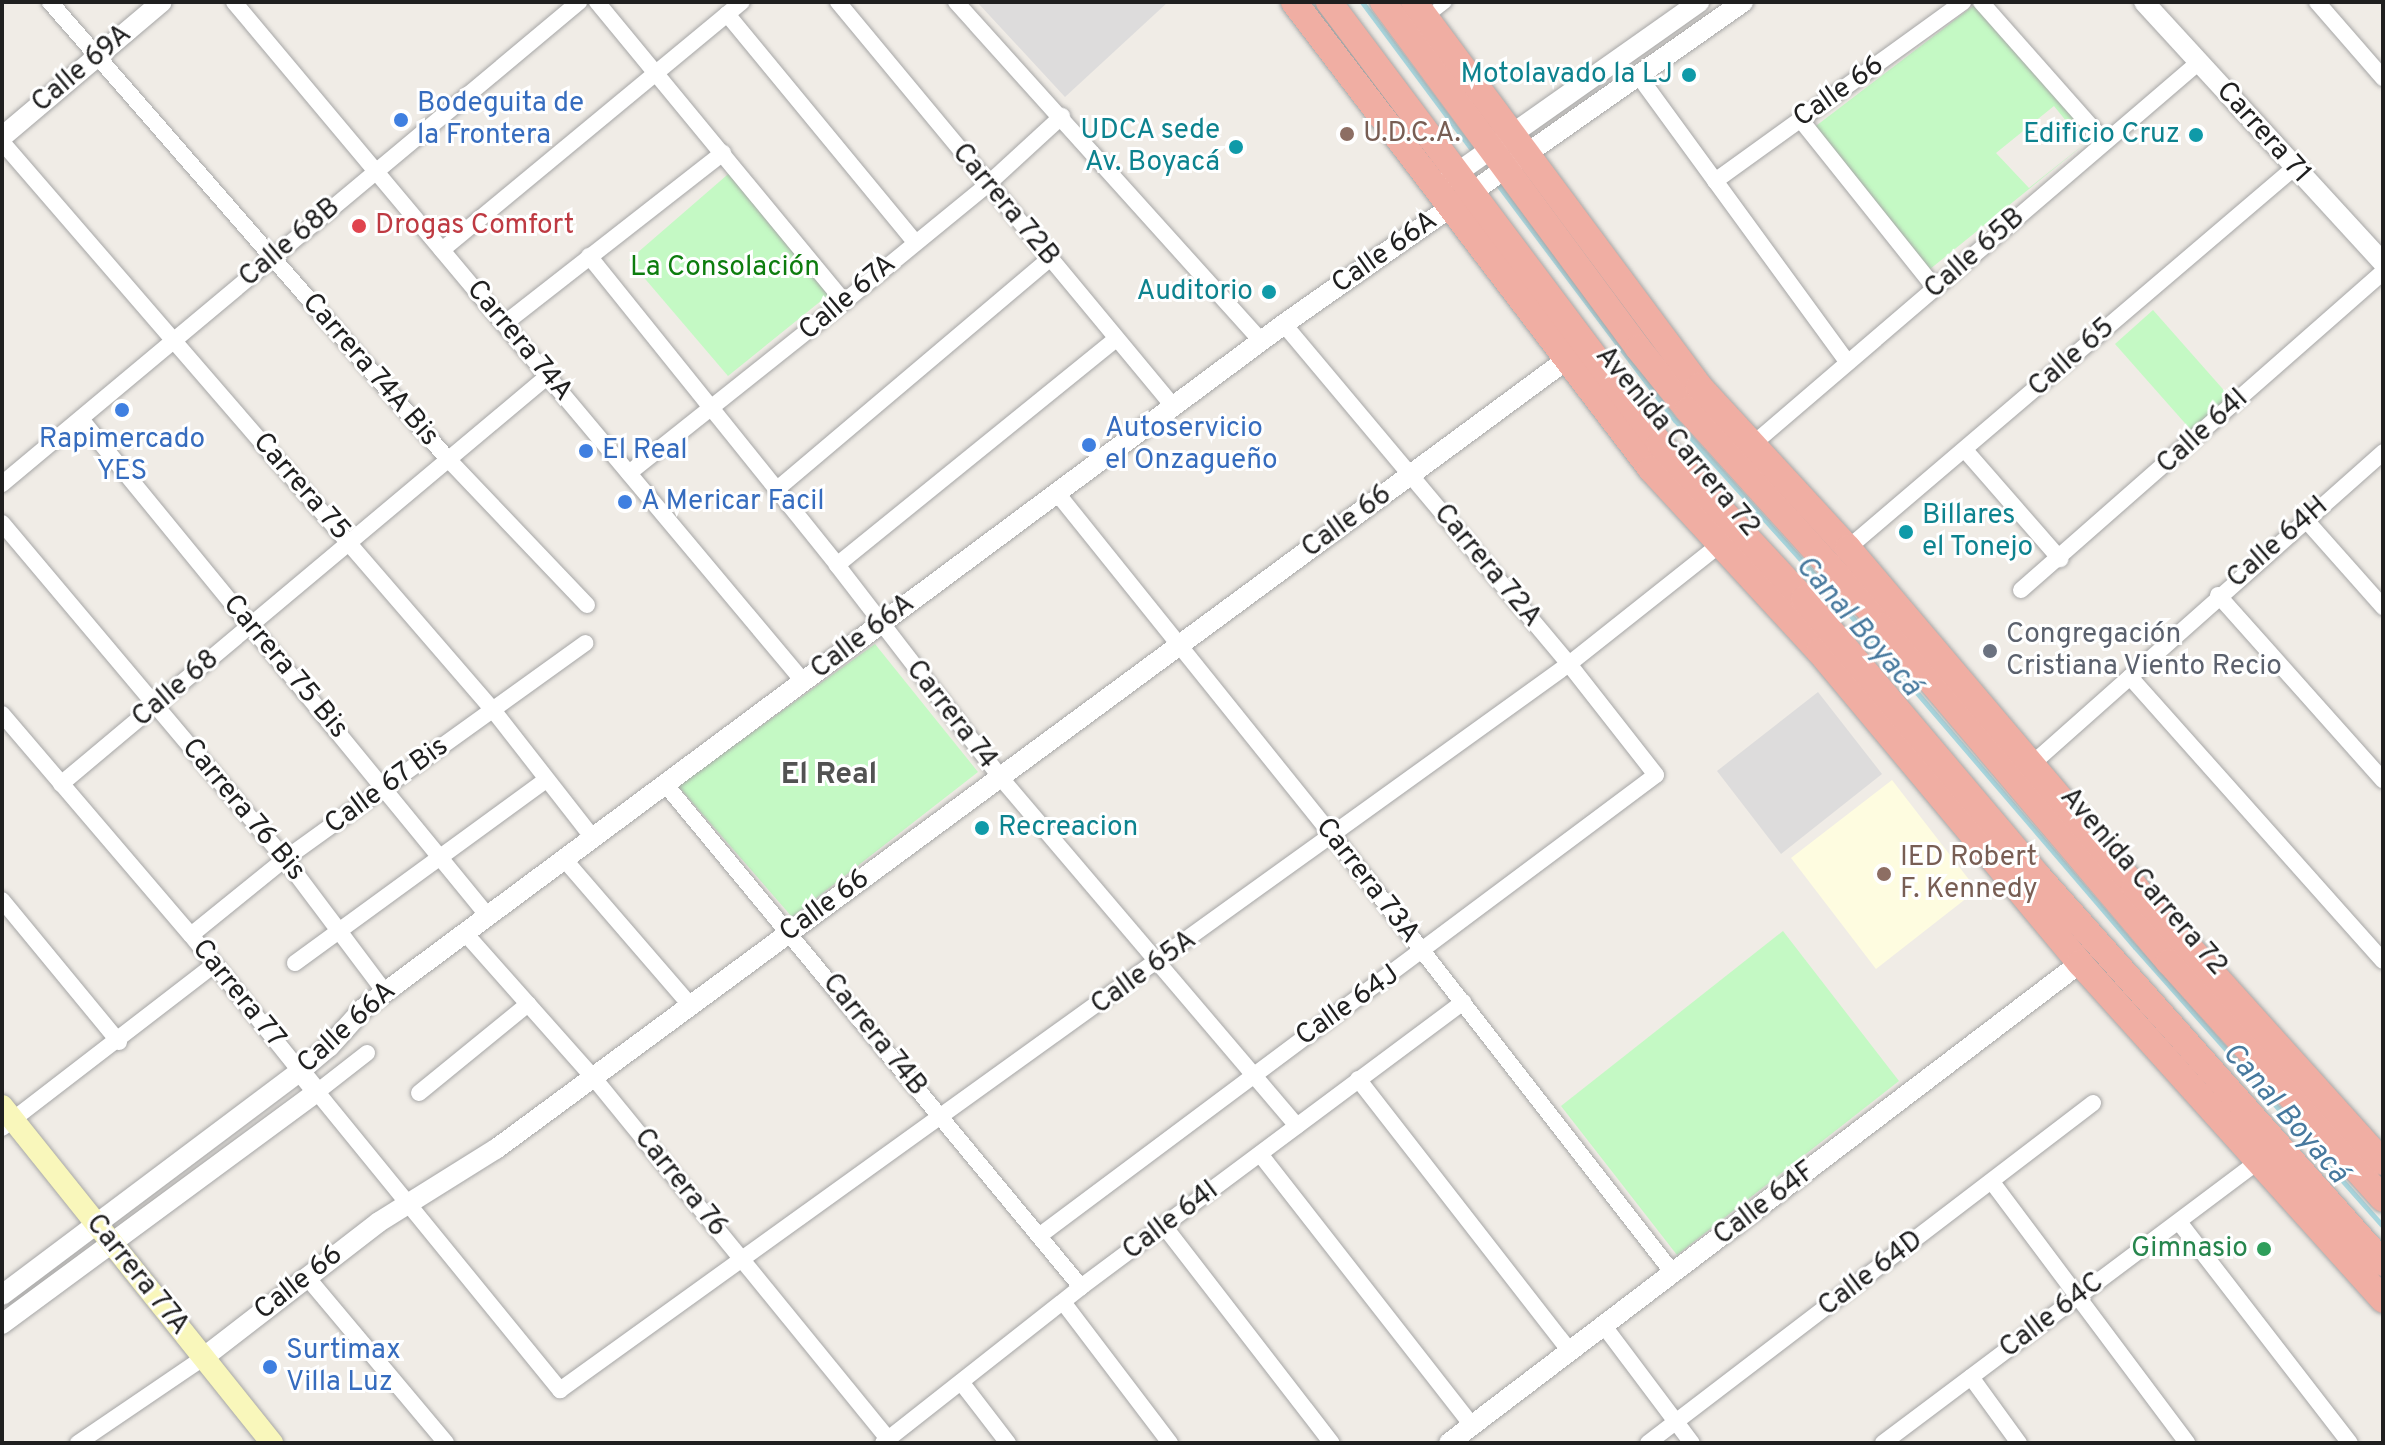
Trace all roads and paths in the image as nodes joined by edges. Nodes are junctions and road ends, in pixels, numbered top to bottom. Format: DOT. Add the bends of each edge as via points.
graph roads {
  1 [pos="50,2"];
  2 [pos="162,2"];
  3 [pos="234,2"];
  4 [pos="579,2"];
  5 [pos="597,2"];
  6 [pos="742,2"];
  7 [pos="838,2"];
  8 [pos="956,2"];
  9 [pos="1294,2"];
  10 [pos="1329,2"];
  11 [pos="1383,2"];
  12 [pos="1699,2"];
  13 [pos="1743,2"];
  14 [pos="1963,2"];
  15 [pos="1981,2"];
  16 [pos="2144,2"];
  17 [pos="2317,2"];
  18 [pos="1432,4"];
  19 [pos="727,14"];
  20 [pos="97,56"];
  21 [pos="2199,62"];
  22 [pos="654,74"];
  23 [pos="1638,75"];
  24 [pos="2383,78"];
  25 [pos="1062,116"];
  26 [pos="1800,119"];
  27 [pos="2,140"];
  28 [pos="2105,142"];
  29 [pos="723,153"];
  30 [pos="2295,167"];
  31 [pos="1482,170"];
  32 [pos="376,171"];
  33 [pos="1715,181"];
  34 [pos="987,185"];
  35 [pos="915,242"];
  36 [pos="442,250"];
  37 [pos="589,256"];
  38 [pos="272,258"];
  39 [pos="1051,258"];
  40 [pos="2383,263"];
  41 [pos="2383,272"];
  42 [pos="1935,288"];
  43 [pos="844,302"];
  44 [pos="504,324"];
  45 [pos="1284,324"];
  46 [pos="1116,339"];
  47 [pos="175,340"];
  48 [pos="1261,341"];
  49 [pos="1566,360"];
  50 [pos="1848,363"];
  51 [pos="548,376"];
  52 [pos="1173,406"];
  53 [pos="712,410"];
  54 [pos="81,419"];
  55 [pos="1752,445"];
  56 [pos="1965,450"];
  57 [pos="2383,452"];
  58 [pos="447,458"];
  59 [pos="2,460"];
  60 [pos="629,473"];
  61 [pos="1410,475"];
  62 [pos="8,479"];
  63 [pos="776,490"];
  64 [pos="1057,493"];
  65 [pos="2305,519"];
  66 [pos="2,523"];
  67 [pos="349,542"];
  68 [pos="1719,545"];
  69 [pos="1848,548"];
  70 [pos="2060,559"];
  71 [pos="837,565"];
  72 [pos="2021,590"];
  73 [pos="2218,595"];
  74 [pos="587,605"];
  75 [pos="2383,607"];
  76 [pos="880,624"];
  77 [pos="251,626"];
  78 [pos="1928,641"];
  79 [pos="586,643"];
  80 [pos="1178,646"];
  81 [pos="1819,651"];
  82 [pos="1569,664"];
  83 [pos="1864,669"];
  84 [pos="2130,677"];
  85 [pos="803,681"];
  86 [pos="1935,687"];
  87 [pos="156,706"];
  88 [pos="493,710"];
  89 [pos="2,714"];
  90 [pos="1925,740"];
  91 [pos="2032,764"];
  92 [pos="1656,775"];
  93 [pos="1000,777"];
  94 [pos="546,780"];
  95 [pos="2383,780"];
  96 [pos="61,784"];
  97 [pos="665,784"];
  98 [pos="385,787"];
  99 [pos="1930,787"];
  100 [pos="1333,836"];
  101 [pos="593,838"];
  102 [pos="441,856"];
  103 [pos="285,859"];
  104 [pos="564,859"];
  105 [pos="2,900"];
  106 [pos="488,916"];
  107 [pos="340,929"];
  108 [pos="790,932"];
  109 [pos="465,933"];
  110 [pos="191,935"];
  111 [pos="1423,952"];
  112 [pos="2383,961"];
  113 [pos="295,963"];
  114 [pos="1158,963"];
  115 [pos="2080,963"];
  116 [pos="214,965"];
  117 [pos="2193,989"];
  118 [pos="385,992"];
  119 [pos="2236,999"];
  120 [pos="1463,1002"];
  121 [pos="528,1004"];
  122 [pos="690,1005"];
  123 [pos="119,1042"];
  124 [pos="367,1053"];
  125 [pos="300,1071"];
  126 [pos="1252,1074"];
  127 [pos="593,1077"];
  128 [pos="1358,1079"];
  129 [pos="317,1092"];
  130 [pos="419,1093"];
  131 [pos="2093,1103"];
  132 [pos="6,1118"];
  133 [pos="940,1118"];
  134 [pos="1297,1126"];
  135 [pos="1260,1154"];
  136 [pos="2259,1161"];
  137 [pos="2383,1162"];
  138 [pos="1992,1182"];
  139 [pos="2383,1199"];
  140 [pos="407,1202"];
  141 [pos="2179,1222"];
  142 [pos="98,1226"];
  143 [pos="1164,1226"];
  144 [pos="1039,1236"];
  145 [pos="2326,1236"];
  146 [pos="113,1245"];
  147 [pos="2378,1258"];
  148 [pos="742,1259"];
  149 [pos="1673,1273"];
  150 [pos="306,1276"];
  151 [pos="1081,1287"];
  152 [pos="2,1295"];
  153 [pos="2078,1297"];
  154 [pos="2383,1300"];
  155 [pos="1063,1302"];
  156 [pos="2,1324"];
  157 [pos="1604,1326"];
  158 [pos="1570,1351"];
  159 [pos="203,1358"];
  160 [pos="1971,1377"];
  161 [pos="961,1382"];
  162 [pos="560,1390"];
  163 [pos="1676,1421"];
  164 [pos="1472,1425"];
  165 [pos="89,1440"];
  166 [pos="886,1441"];
  167 [pos="272,1443"];
  168 [pos="446,1443"];
  169 [pos="1008,1443"];
  170 [pos="1170,1443"];
  171 [pos="1332,1443"];
  172 [pos="1449,1443"];
  173 [pos="1648,1443"];
  174 [pos="1692,1443"];
  175 [pos="1883,1443"];
  176 [pos="2019,1443"];
  177 [pos="2187,1443"];
  178 [pos="2350,1443"];
  1 -- 20 [label="street, Carrera 74A Bis"];
  2 -- 20 [label="street, Calle 69A"];
  3 -- 32 [label="street, Carrera 74A"];
  4 -- 32 [label="street, Calle 68B"];
  5 -- 22 [label="street"];
  6 -- 19 [label="street"];
  7 -- 34 [label="street, Carrera 72B"];
  8 -- 25 [label="street"];
  9 -- 31 [label="highway, Avenida Carrera 72"];
  10 -- 31 [label="highway, Avenida Carrera 72"];
  11 -- 31 [label="highway, Avenida Carrera 72"];
  12 -- 31 [label="street, Calle 66A"];
  13 -- 23 [label="street, Calle 66A"];
  14 -- 26 [label="street, Calle 66"];
  15 -- 28 [label="street"];
  16 -- 21 [label="street, Carrera 71"];
  17 -- 24 [label="street"];
  18 -- 31 [label="highway, Avenida Carrera 72"];
  19 -- 22 [label="street"];
  19 -- 35 [label="street"];
  20 -- 27 [label="street, Calle 69A"];
  20 -- 38 [label="street, Carrera 74A Bis"];
  21 -- 28 [label="street, Calle 65B"];
  21 -- 30 [label="street, Carrera 71"];
  22 -- 29 [label="street"];
  22 -- 36 [label="street"];
  23 -- 31 [label="street, Calle 66A"];
  23 -- 33 [label="street"];
  25 -- 34 [label="street, Calle 67A"];
  25 -- 48 [label="street"];
  26 -- 33 [label="street, Calle 66"];
  26 -- 42 [label="street"];
  27 -- 47 [label="street, Carrera 75"];
  28 -- 42 [label="street, Calle 65B"];
  29 -- 37 [label="street"];
  29 -- 43 [label="street"];
  30 -- 40 [label="street, Carrera 71"];
  30 -- 56 [label="street, Calle 65"];
  31 -- 45 [label="street, Calle 66A"];
  31 -- 49 [label="highway, Avenida Carrera 72"];
  31 -- 55 [label="highway, Avenida Carrera 72" via="1664,342"];
  31 -- 83 [label="highway, Avenida Carrera 72" via="1660,444"];
  31 -- 86 [label="highway, Avenida Carrera 72"];
  32 -- 36 [label="street, Carrera 74A"];
  32 -- 38 [label="street, Calle 68B"];
  33 -- 50 [label="street"];
  34 -- 35 [label="street, Calle 67A"];
  34 -- 39 [label="street, Carrera 72B"];
  35 -- 43 [label="street, Calle 67A"];
  36 -- 44 [label="street, Carrera 74A"];
  37 -- 44 [label="street"];
  37 -- 53 [label="street, Carrera 74"];
  38 -- 47 [label="street, Calle 68B"];
  38 -- 58 [label="street, Carrera 74A Bis"];
  39 -- 46 [label="street, Carrera 72B"];
  39 -- 63 [label="street"];
  41 -- 70 [label="street, Calle 64I"];
  42 -- 50 [label="street, Calle 65B"];
  43 -- 53 [label="street, Calle 67A"];
  44 -- 51 [label="street, Carrera 74A"];
  45 -- 48 [label="street, Calle 66A"];
  45 -- 61 [label="street, Carrera 72A"];
  46 -- 52 [label="street, Carrera 72B"];
  46 -- 71 [label="street"];
  47 -- 54 [label="street, Calle 68B"];
  47 -- 67 [label="street, Carrera 75"];
  48 -- 52 [label="street, Calle 66A"];
  49 -- 61 [label="street, Calle 66"];
  49 -- 68 [label="highway, Avenida Carrera 72"];
  50 -- 55 [label="street, Calle 65B"];
  51 -- 58 [label="street, Calle 68"];
  51 -- 60 [label="street, Carrera 74A"];
  52 -- 64 [label="street, Calle 66A"];
  53 -- 60 [label="street, Calle 67A"];
  53 -- 63 [label="street, Carrera 74"];
  54 -- 62 [label="street, Calle 68B"];
  54 -- 77 [label="street, Carrera 75 Bis"];
  55 -- 69 [label="highway, Avenida Carrera 72"];
  56 -- 69 [label="street, Calle 65"];
  56 -- 70 [label="street"];
  57 -- 65 [label="street, Calle 64H"];
  58 -- 67 [label="street, Calle 68"];
  58 -- 74 [label="street, Carrera 74A Bis"];
  59 -- 62 [label="street"];
  60 -- 85 [label="street, Carrera 74A"];
  61 -- 80 [label="street, Calle 66"];
  61 -- 82 [label="street, Carrera 72A"];
  63 -- 71 [label="street, Carrera 74"];
  64 -- 76 [label="street, Calle 66A"];
  64 -- 80 [label="street, Carrera 73A"];
  65 -- 73 [label="street, Calle 64H"];
  65 -- 75 [label="street"];
  66 -- 87 [label="street, Carrera 76 Bis"];
  67 -- 77 [label="street, Calle 68"];
  67 -- 88 [label="street, Carrera 75"];
  68 -- 81 [label="highway, Avenida Carrera 72"];
  68 -- 82 [label="street, Calle 65A"];
  69 -- 78 [label="highway, Avenida Carrera 72"];
  70 -- 72 [label="street, Calle 64I"];
  71 -- 76 [label="street, Carrera 74"];
  73 -- 84 [label="street, Calle 64H"];
  73 -- 95 [label="street"];
  76 -- 85 [label="street, Calle 66A"];
  76 -- 93 [label="street, Carrera 74"];
  77 -- 87 [label="street, Calle 68"];
  77 -- 98 [label="street, Carrera 75 Bis"];
  78 -- 86 [label="highway"];
  78 -- 91 [label="highway, Avenida Carrera 72"];
  79 -- 88 [label="street, Calle 67 Bis"];
  80 -- 93 [label="street, Calle 66"];
  80 -- 100 [label="street, Carrera 73A"];
  81 -- 83 [label="highway"];
  81 -- 99 [label="highway, Avenida Carrera 72"];
  82 -- 92 [label="street, Carrera 72A"];
  82 -- 100 [label="street, Calle 65A"];
  83 -- 90 [label="highway, Avenida Carrera 72"];
  84 -- 91 [label="street, Calle 64H"];
  84 -- 112 [label="street"];
  85 -- 97 [label="street, Calle 66A"];
  86 -- 117 [label="highway, Avenida Carrera 72"];
  87 -- 96 [label="street, Calle 68"];
  87 -- 103 [label="street, Carrera 76 Bis"];
  88 -- 94 [label="street, Carrera 75"];
  88 -- 98 [label="street, Calle 67 Bis"];
  89 -- 96 [label="street, Carrera 77"];
  90 -- 99 [label="highway"];
  90 -- 147 [label="highway, Avenida Carrera 72" via="2037,875"];
  91 -- 119 [label="highway, Avenida Carrera 72"];
  92 -- 111 [label="street, Calle 64J"];
  93 -- 108 [label="street, Calle 66"];
  93 -- 114 [label="street, Carrera 74"];
  94 -- 101 [label="street, Carrera 75"];
  94 -- 102 [label="street"];
  96 -- 110 [label="street, Carrera 77"];
  97 -- 101 [label="street, Calle 66A"];
  97 -- 108 [label="street, Carrera 74B"];
  98 -- 102 [label="street, Carrera 75 Bis"];
  98 -- 103 [label="street, Calle 67 Bis"];
  99 -- 115 [label="highway, Avenida Carrera 72"];
  100 -- 111 [label="street, Carrera 73A"];
  100 -- 114 [label="street, Calle 65A"];
  101 -- 104 [label="street, Calle 66A"];
  102 -- 106 [label="street, Carrera 75 Bis"];
  102 -- 107 [label="street"];
  103 -- 107 [label="street, Carrera 76 Bis"];
  103 -- 110 [label="street, Calle 67 Bis"];
  104 -- 106 [label="street, Calle 66A"];
  104 -- 122 [label="street"];
  105 -- 123 [label="street"];
  106 -- 109 [label="street, Calle 66A"];
  107 -- 113 [label="street"];
  107 -- 118 [label="street, Carrera 76 Bis"];
  108 -- 122 [label="street, Calle 66"];
  108 -- 133 [label="street, Carrera 74B"];
  109 -- 118 [label="street, Calle 66A"];
  109 -- 121 [label="street, Carrera 76"];
  110 -- 116 [label="street, Carrera 77"];
  111 -- 120 [label="street, Carrera 73A"];
  111 -- 126 [label="street, Calle 64J"];
  114 -- 126 [label="street, Carrera 74"];
  114 -- 133 [label="street, Calle 65A"];
  115 -- 136 [label="highway, Avenida Carrera 72"];
  115 -- 149 [label="street, Calle 64F"];
  116 -- 123 [label="street"];
  116 -- 125 [label="street, Carrera 77"];
  117 -- 119 [label="highway"];
  117 -- 139 [label="highway, Avenida Carrera 72"];
  118 -- 125 [label="street, Calle 66A"];
  119 -- 137 [label="highway, Avenida Carrera 72"];
  120 -- 128 [label="street, Calle 64I"];
  120 -- 149 [label="street, Carrera 73A"];
  121 -- 127 [label="street, Carrera 76"];
  121 -- 130 [label="street"];
  122 -- 127 [label="street, Calle 66"];
  123 -- 132 [label="street"];
  124 -- 129 [label="street, Calle 66A"];
  125 -- 129 [label="street, Carrera 77"];
  125 -- 142 [label="street, Calle 66A"];
  126 -- 134 [label="street, Carrera 74"];
  126 -- 144 [label="street, Calle 64J"];
  127 -- 140 [label="street, Calle 66" via="496,1149"];
  127 -- 148 [label="street, Carrera 76"];
  128 -- 134 [label="street, Calle 64I"];
  128 -- 158 [label="street"];
  129 -- 140 [label="street, Carrera 77"];
  129 -- 146 [label="street, Calle 66A"];
  131 -- 138 [label="street, Calle 64D"];
  132 -- 142 [label="main road, Carrera 77A"];
  133 -- 144 [label="street, Carrera 74B"];
  133 -- 148 [label="street, Calle 65A"];
  134 -- 135 [label="street, Calle 64I"];
  135 -- 143 [label="street, Calle 64I"];
  135 -- 164 [label="street"];
  136 -- 141 [label="street, Calle 64C"];
  136 -- 145 [label="highway, Avenida Carrera 72"];
  138 -- 153 [label="street"];
  138 -- 163 [label="street, Calle 64D"];
  140 -- 150 [label="street, Calle 66"];
  140 -- 162 [label="street, Carrera 77"];
  141 -- 153 [label="street, Calle 64C"];
  141 -- 178 [label="street"];
  142 -- 146 [label="main road, Carrera 77A"];
  142 -- 152 [label="street, Calle 66A"];
  143 -- 151 [label="street, Calle 64I"];
  143 -- 171 [label="street"];
  144 -- 151 [label="street, Carrera 74B"];
  145 -- 147 [label="highway"];
  145 -- 154 [label="highway, Avenida Carrera 72"];
  146 -- 156 [label="street, Calle 66A"];
  146 -- 159 [label="main road, Carrera 77A"];
  148 -- 162 [label="street, Calle 65A"];
  148 -- 166 [label="street, Carrera 76"];
  149 -- 157 [label="street, Calle 64F"];
  150 -- 159 [label="street, Calle 66"];
  150 -- 168 [label="street"];
  151 -- 155 [label="street, Calle 64I"];
  153 -- 160 [label="street, Calle 64C"];
  153 -- 177 [label="street"];
  155 -- 161 [label="street, Calle 64I"];
  155 -- 170 [label="street"];
  157 -- 158 [label="street, Calle 64F"];
  157 -- 163 [label="street"];
  158 -- 164 [label="street, Calle 64F"];
  159 -- 165 [label="street, Calle 66"];
  159 -- 167 [label="main road, Carrera 77A"];
  160 -- 175 [label="street, Calle 64C"];
  160 -- 176 [label="street"];
  161 -- 166 [label="street, Calle 64I"];
  161 -- 169 [label="street"];
  163 -- 173 [label="street, Calle 64D"];
  163 -- 174 [label="street"];
  164 -- 172 [label="street, Calle 64F"];
}
